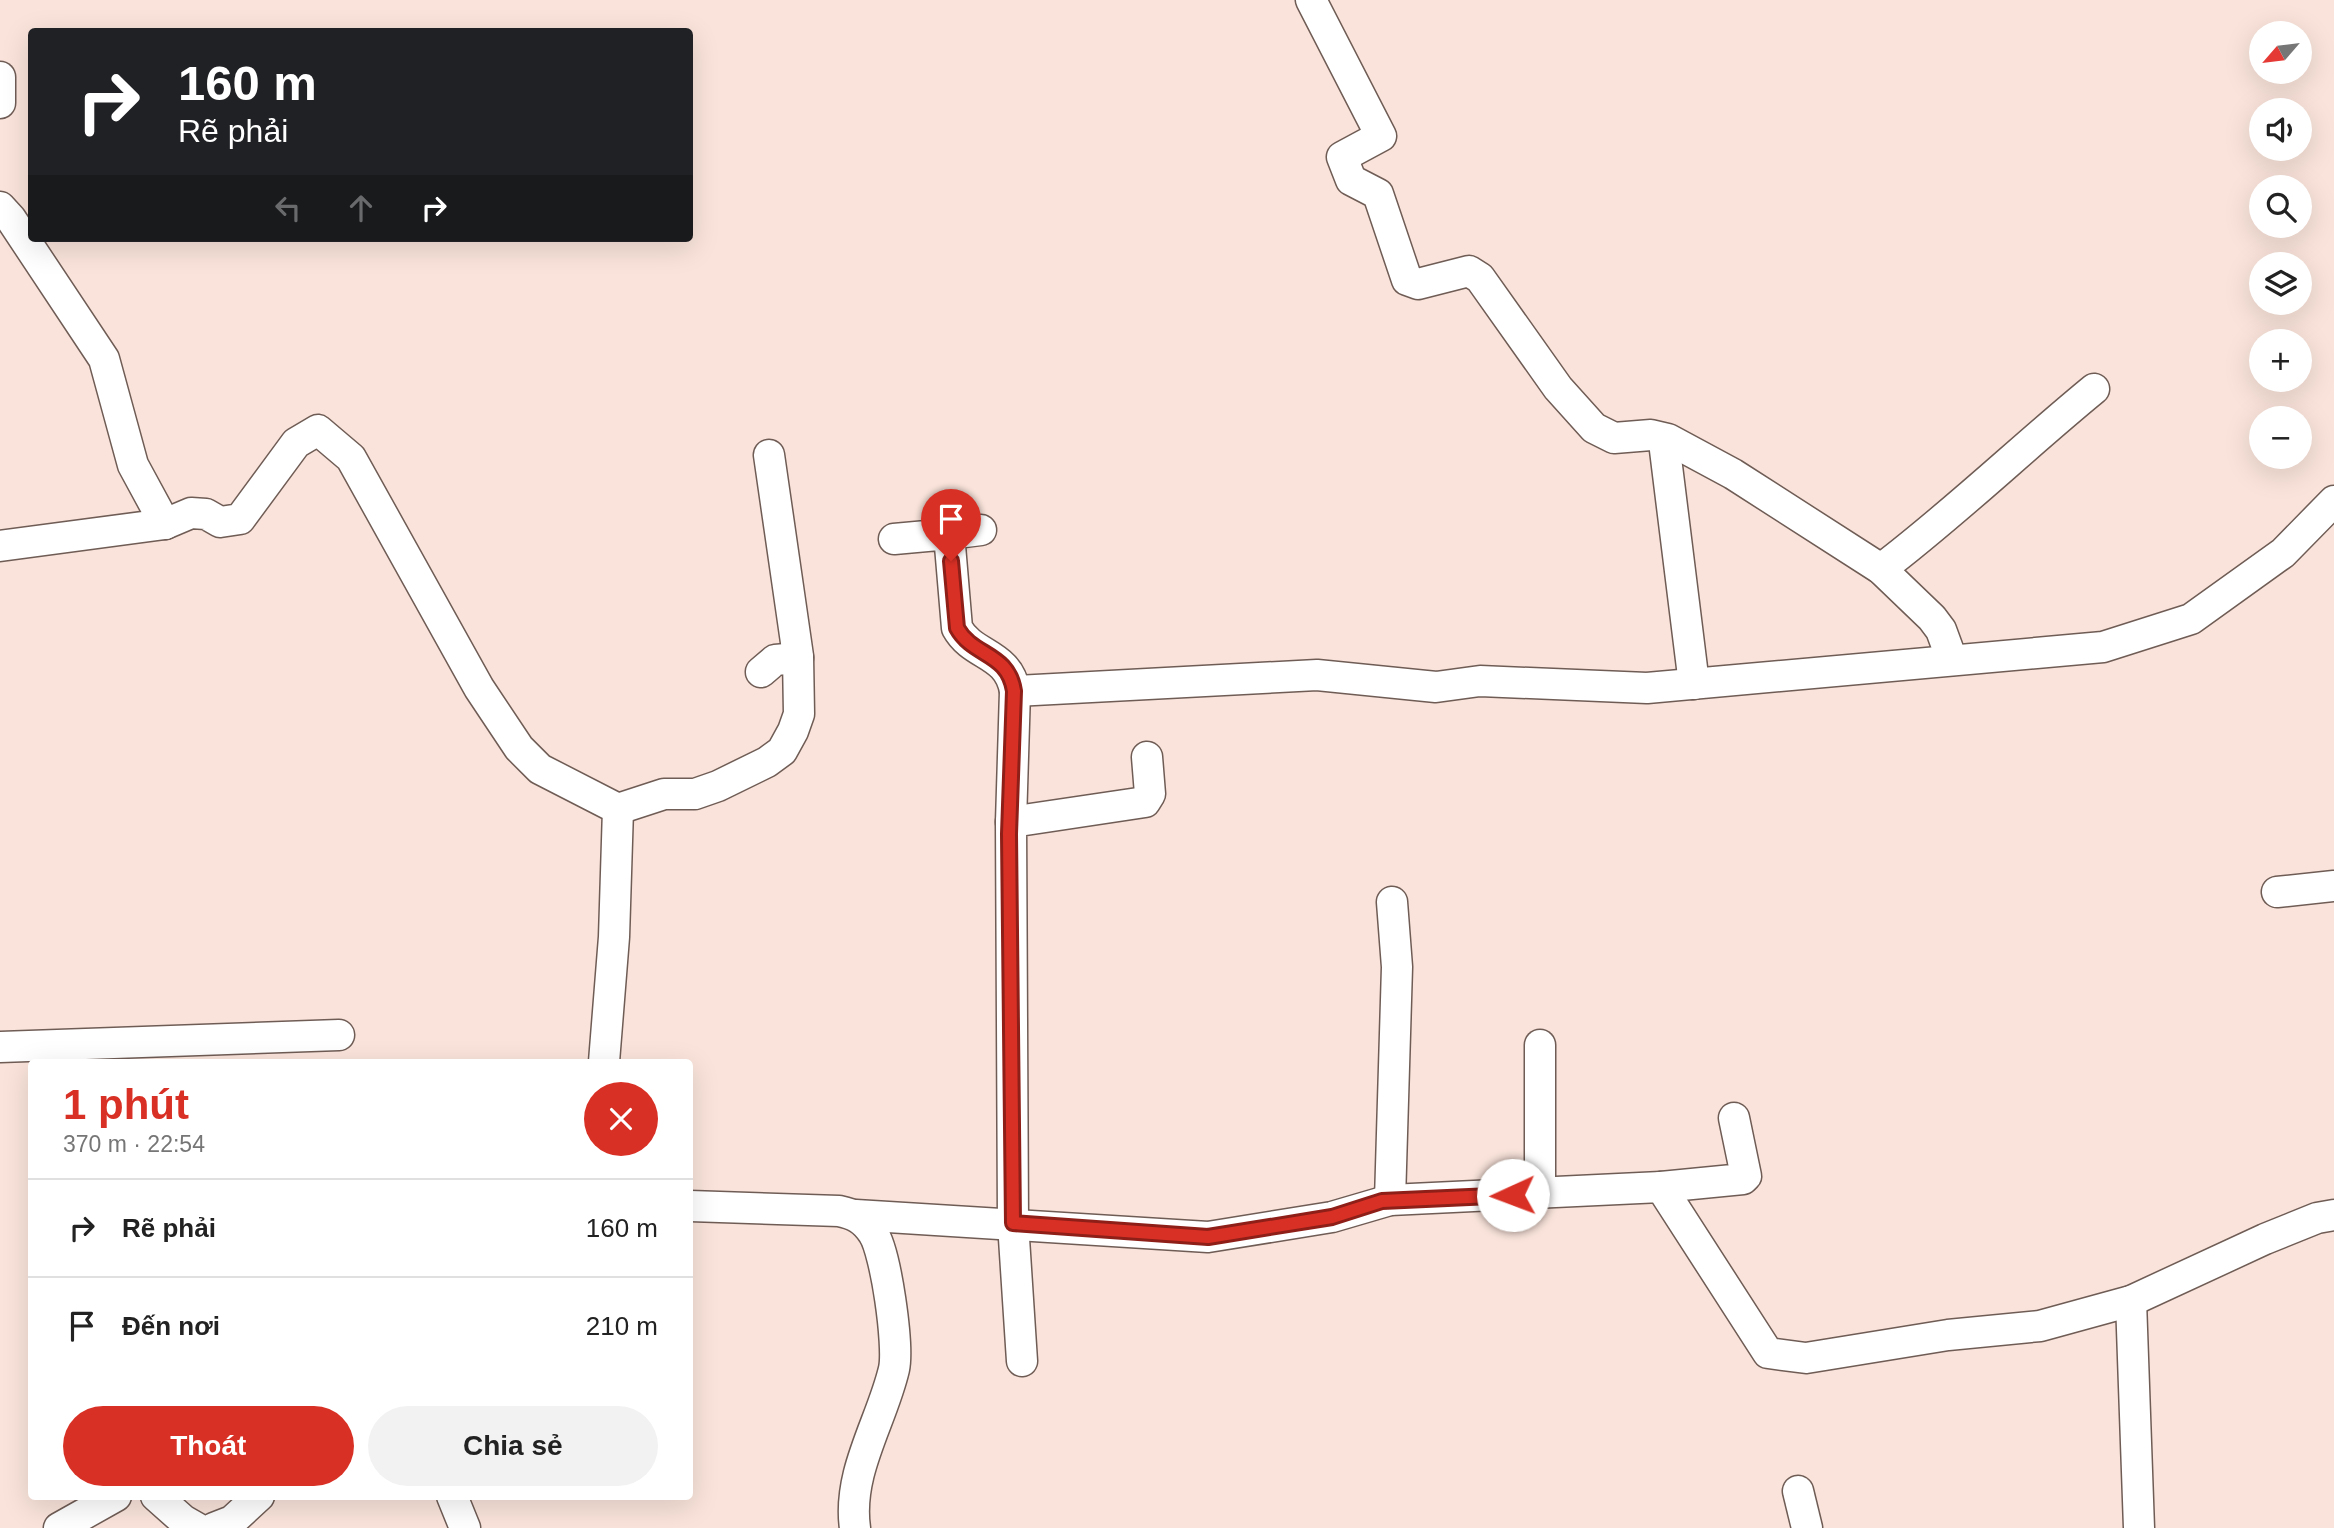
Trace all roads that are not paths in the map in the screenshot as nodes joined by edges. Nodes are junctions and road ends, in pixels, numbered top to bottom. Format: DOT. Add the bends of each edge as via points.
graph roads {
  1 [pos="1311,0"];
  2 [pos="0,77"];
  3 [pos="0,103"];
  4 [pos="14,213"];
  5 [pos="28,236"];
  6 [pos="32,242"];
  7 [pos="2094,389"];
  8 [pos="1665,450"];
  9 [pos="769,455"];
  10 [pos="2334,501"];
  11 [pos="165,524"];
  12 [pos="981,530"];
  13 [pos="949,534"];
  14 [pos="894,539"];
  15 [pos="0,546"];
  16 [pos="1881,569"];
  17 [pos="798,658"];
  18 [pos="1952,660"];
  19 [pos="761,672"];
  20 [pos="1694,684"];
  21 [pos="1014,691"];
  22 [pos="1147,757"];
  23 [pos="618,809"];
  24 [pos="1011,822"];
  25 [pos="2334,886"];
  26 [pos="2277,892"];
  27 [pos="1392,902"];
  28 [pos="339,1035"];
  29 [pos="1540,1045"];
  30 [pos="0,1047"];
  31 [pos="604,1059"];
  32 [pos="1734,1118"];
  33 [pos="1661,1187"];
  34 [pos="1540,1194"];
  35 [pos="1390,1200"];
  36 [pos="693,1206"];
  37 [pos="856,1214"];
  38 [pos="2334,1215"];
  39 [pos="1013,1223"];
  40 [pos="2131,1301"];
  41 [pos="1022,1361"];
  42 [pos="1798,1491"];
  43 [pos="109,1500"];
  44 [pos="160,1500"];
  45 [pos="255,1500"];
  46 [pos="454,1500"];
  47 [pos="59,1528"];
  48 [pos="197,1528"];
  49 [pos="214,1528"];
  50 [pos="465,1528"];
  51 [pos="855,1528"];
  52 [pos="1807,1528"];
  53 [pos="2138,1528"];
  1 -- 16 [label="street" via="1381,135 1342,157 1351,180 1378,194 1407,280 1418,284 1469,271 1480,278 1558,388 1594,428 1614,438 1651,435 1668,439 1733,474"];
  2 -- 3 [label="street"];
  4 -- 5 [label="street"];
  6 -- 11 [label="street" via="104,359 133,466"];
  7 -- 16 [label="street"];
  8 -- 20 [label="street"];
  9 -- 17 [label="street"];
  10 -- 18 [label="street" via="2283,553 2191,619 2103,647"];
  11 -- 15 [label="street"];
  11 -- 23 [label="street" via="191,513 220,522 240,519 296,443 318,430 351,458 478,688 519,748 540,769"];
  12 -- 13 [label="street"];
  13 -- 14 [label="street"];
  13 -- 21 [label="street" via="957,628 962,637 1007,668"];
  16 -- 18 [label="street" via="1932,618"];
  17 -- 19 [label="street" via="775,660"];
  17 -- 23 [label="street" via="799,714 782,751 718,786 695,794 664,794"];
  18 -- 20 [label="street"];
  20 -- 21 [label="street" via="1647,688 1480,681 1436,687 1317,675"];
  21 -- 24 [label="street"];
  22 -- 24 [label="street" via="1150,794 1145,802"];
  23 -- 31 [label="street"];
  24 -- 39 [label="street"];
  25 -- 26 [label="street"];
  27 -- 35 [label="street" via="1397,967"];
  28 -- 30 [label="street"];
  29 -- 34 [label="street"];
  32 -- 33 [label="street" via="1743,1179"];
  33 -- 34 [label="street"];
  33 -- 40 [label="street" via="1768,1353 1806,1357 2040,1326"];
  34 -- 35 [label="street"];
  35 -- 39 [label="street" via="1332,1217 1208,1237"];
  36 -- 37 [label="street"];
  37 -- 39 [label="street"];
  37 -- 51 [label="street" via="874,1234 883,1266 893,1317 894,1366 863,1453"];
  38 -- 40 [label="street" via="2265,1239"];
  39 -- 41 [label="street"];
  40 -- 53 [label="street"];
  42 -- 52 [label="street"];
  43 -- 47 [label="street"];
  44 -- 48 [label="street"];
  45 -- 49 [label="street" via="232,1521"];
  46 -- 50 [label="street"];
}
